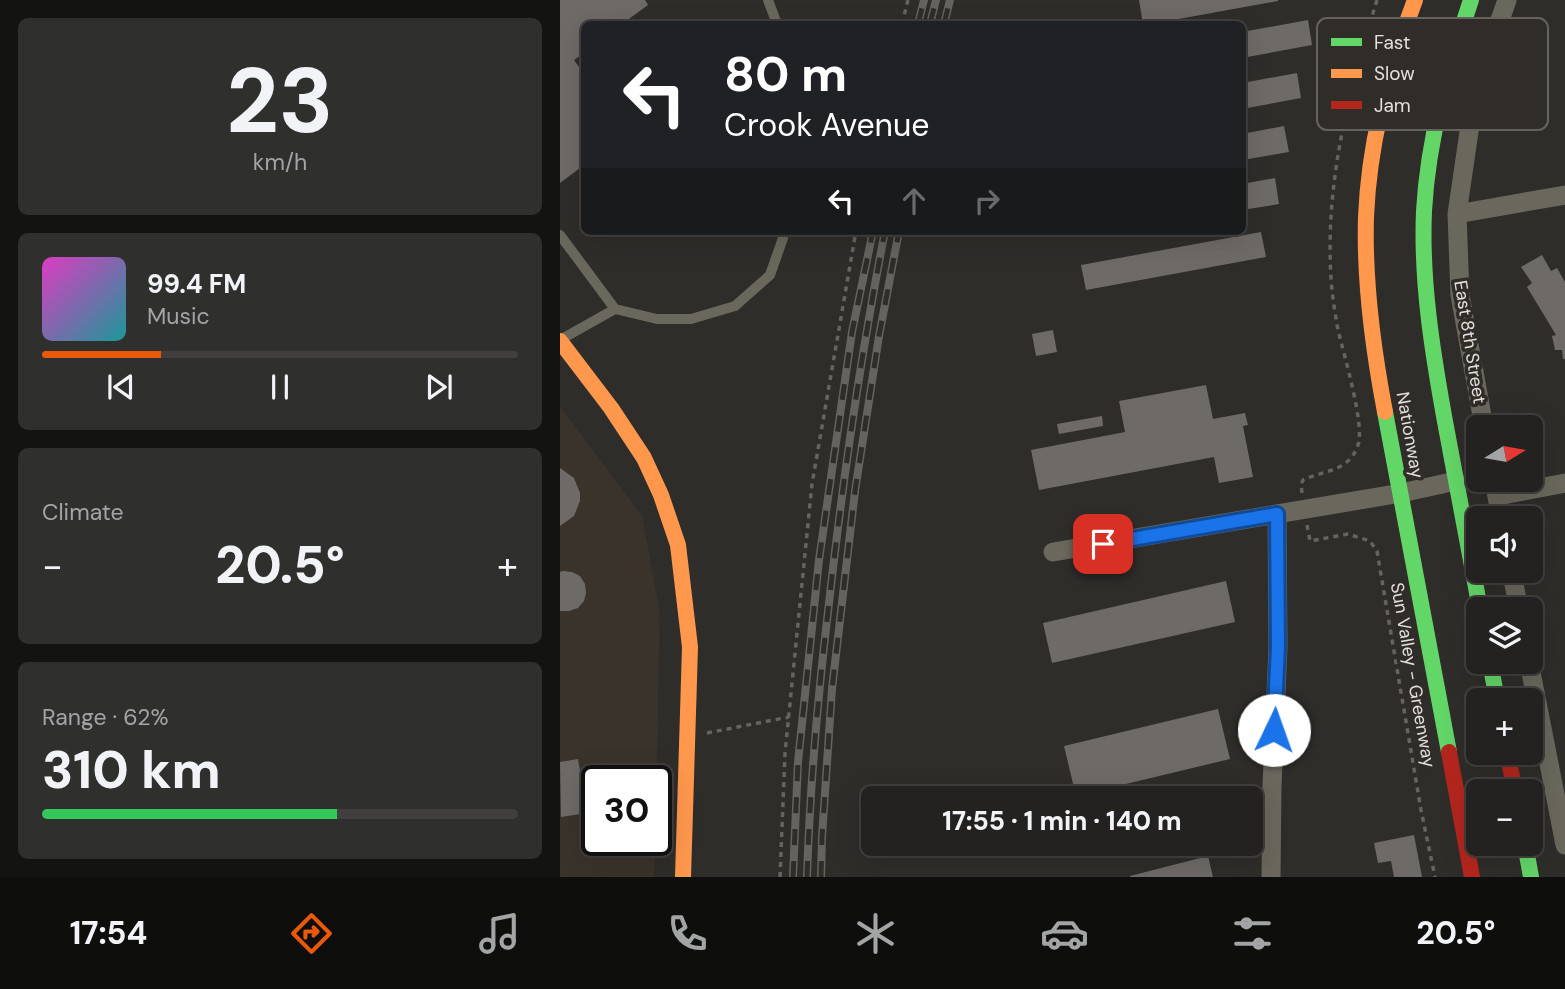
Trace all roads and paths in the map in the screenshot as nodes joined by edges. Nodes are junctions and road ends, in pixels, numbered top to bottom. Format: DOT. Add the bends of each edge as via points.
graph roads {
  1 [pos="768,0"];
  2 [pos="908,0"];
  3 [pos="1415,0"];
  4 [pos="1471,0"];
  5 [pos="1507,0"];
  6 [pos="1409,18"];
  7 [pos="1465,18"];
  8 [pos="1501,18"];
  9 [pos="776,21"];
  10 [pos="903,21"];
  11 [pos="1376,130"];
  12 [pos="1434,130"];
  13 [pos="1469,130"];
  14 [pos="1565,195"];
  15 [pos="1457,214"];
  16 [pos="560,235"];
  17 [pos="783,235"];
  18 [pos="855,235"];
  19 [pos="615,309"];
  20 [pos="560,340"];
  21 [pos="1482,415"];
  22 [pos="1456,481"];
  23 [pos="1565,483"];
  24 [pos="1544,484"];
  25 [pos="1401,493"];
  26 [pos="1277,514"];
  27 [pos="1310,541"];
  28 [pos="1053,552"];
  29 [pos="1478,597"];
  30 [pos="1532,674"];
  31 [pos="789,717"];
  32 [pos="688,737"];
  33 [pos="1559,777"];
  34 [pos="1565,845"];
  35 [pos="1527,856"];
  36 [pos="683,877"];
  37 [pos="780,877"];
  38 [pos="1271,877"];
  39 [pos="1435,877"];
  40 [pos="1472,877"];
  41 [pos="1531,877"];
  1 -- 9 [label="lane"];
  2 -- 10 [label="path"];
  3 -- 6 [label="main road, Nationway"];
  4 -- 7 [label="main road, Nationway"];
  5 -- 8 [label="street, East 8th Street"];
  11 -- 25 [label="main road, Nationway" via="1366,246 1384,406"];
  12 -- 22 [label="main road, Nationway" via="1426,181 1424,257 1434,357"];
  13 -- 15 [label="street, East 8th Street"];
  14 -- 15 [label="street"];
  15 -- 21 [label="street, East 8th Street" via="1460,295"];
  16 -- 19 [label="lane"];
  17 -- 19 [label="lane" via="770,275 735,306 680,319"];
  18 -- 31 [label="path" via="812,484"];
  19 -- 20 [label="lane"];
  20 -- 32 [label="main road" via="644,458 662,495 678,545 690,647"];
  22 -- 25 [label="street"];
  22 -- 29 [label="main road, Nationway"];
  23 -- 24 [label="street"];
  25 -- 26 [label="street"];
  25 -- 40 [label="main road, Nationway"];
  26 -- 28 [label="street"];
  26 -- 38 [label="street"];
  27 -- 39 [label="path, Sun Valley - Greenway" via="1348,534 1370,541 1377,551"];
  30 -- 33 [label="street"];
  31 -- 32 [label="path"];
  31 -- 37 [label="path"];
  32 -- 36 [label="main road"];
  33 -- 34 [label="street"];
  35 -- 41 [label="main road"];
}
